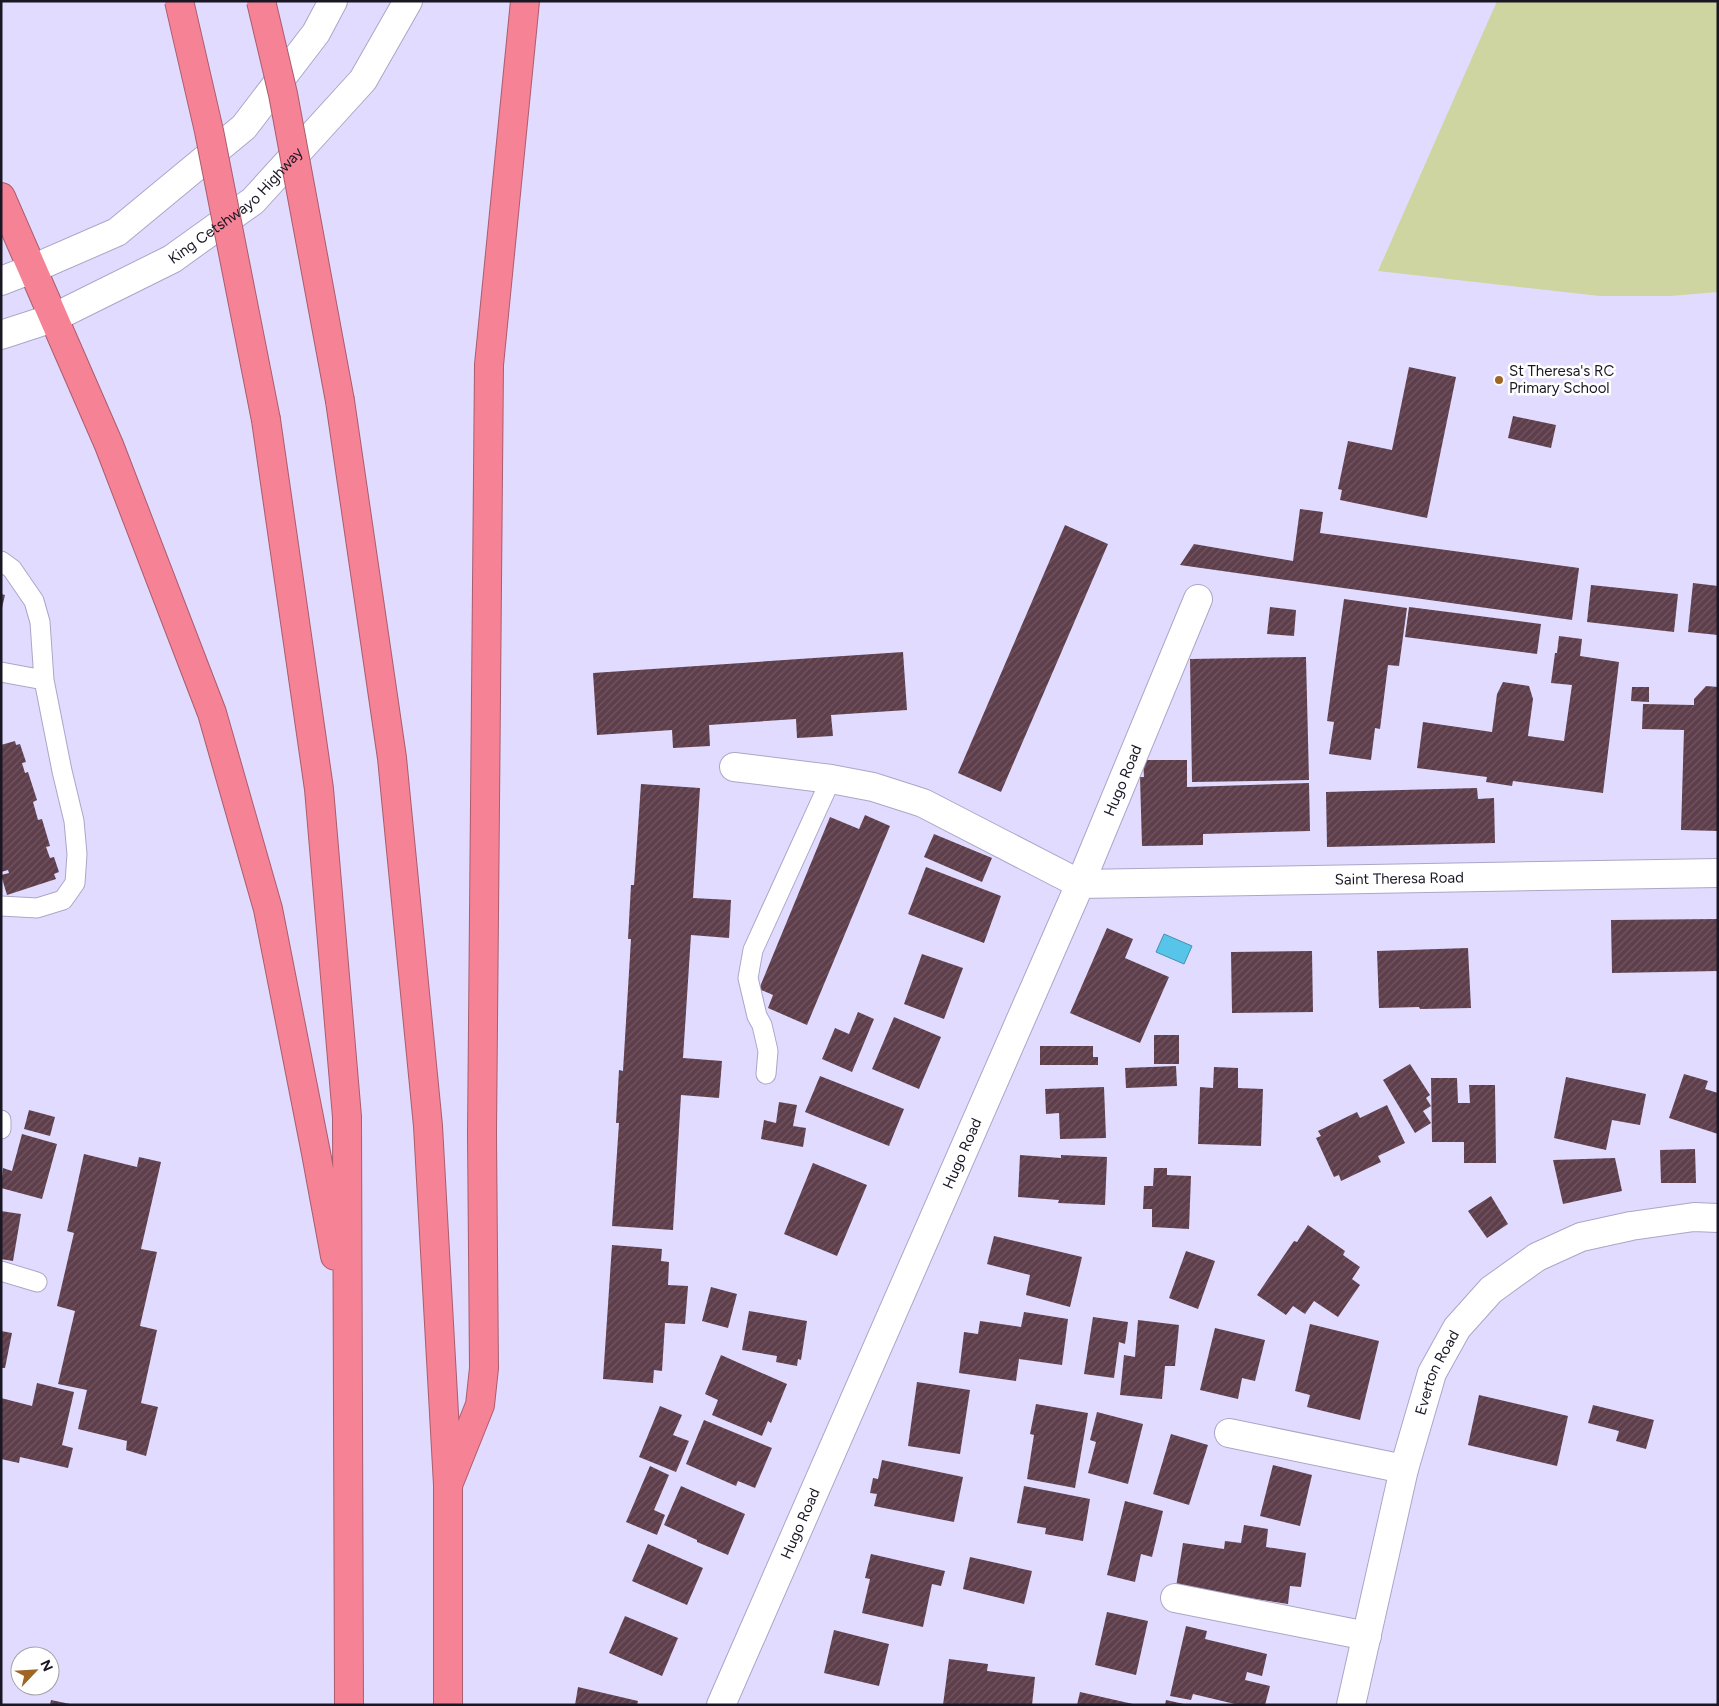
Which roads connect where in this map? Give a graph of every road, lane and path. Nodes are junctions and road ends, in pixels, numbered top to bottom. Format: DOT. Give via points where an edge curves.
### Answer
graph roads {
  1 [pos="179,1"];
  2 [pos="261,1"];
  3 [pos="333,1"];
  4 [pos="408,1"];
  5 [pos="525,1"];
  6 [pos="1,197"];
  7 [pos="32,270"];
  8 [pos="1,281"];
  9 [pos="53,318"];
  10 [pos="1,335"];
  11 [pos="1,561"];
  12 [pos="1198,599"];
  13 [pos="1,672"];
  14 [pos="44,680"];
  15 [pos="734,767"];
  16 [pos="831,779"];
  17 [pos="1718,873"];
  18 [pos="1080,884"];
  19 [pos="1,906"];
  20 [pos="766,1074"];
  21 [pos="1,1120"];
  22 [pos="1,1129"];
  23 [pos="1718,1218"];
  24 [pos="1,1270"];
  25 [pos="37,1282"];
  26 [pos="348,1329"];
  27 [pos="1229,1433"];
  28 [pos="1404,1469"];
  29 [pos="448,1485"];
  30 [pos="1175,1598"];
  31 [pos="1367,1636"];
  32 [pos="349,1705"];
  33 [pos="448,1705"];
  34 [pos="721,1705"];
  35 [pos="1351,1705"];
  1 -- 26 [label="highway, bridge" via="209,131 266,420 319,789 347,1116"];
  2 -- 29 [label="highway, bridge" via="283,94 340,401 394,778 428,1126"];
  3 -- 7 [label="street" via="316,33 244,127 117,232"];
  4 -- 9 [label="street, King Cetshwayo Highway" via="363,80 253,202 172,259"];
  5 -- 29 [label="highway" via="490,365 482,1134 484,1368 480,1405"];
  6 -- 7 [label="highway"];
  7 -- 8 [label="street"];
  7 -- 9 [label="highway"];
  9 -- 10 [label="street, King Cetshwayo Highway"];
  9 -- 26 [label="highway" via="109,445 212,713 268,909"];
  11 -- 14 [label="lane" via="12,569 34,601 40,622"];
  12 -- 18 [label="street, Hugo Road"];
  13 -- 14 [label="lane"];
  14 -- 19 [label="lane" via="74,821 78,854 75,883 63,900 37,908"];
  15 -- 16 [label="street"];
  16 -- 18 [label="street" via="873,787 923,803"];
  16 -- 20 [label="lane" via="753,950 748,978 768,1051"];
  17 -- 18 [label="street, Saint Theresa Road"];
  18 -- 34 [label="street, Hugo Road"];
  21 -- 22 [label="lane"];
  23 -- 28 [label="street, Everton Road" via="1694,1217 1581,1237 1538,1258 1491,1290 1457,1328 1432,1373"];
  24 -- 25 [label="lane"];
  26 -- 32 [label="highway"];
  27 -- 28 [label="street"];
  28 -- 31 [label="street, Everton Road"];
  29 -- 33 [label="highway"];
  30 -- 31 [label="street"];
  31 -- 35 [label="street, Everton Road"];
}
